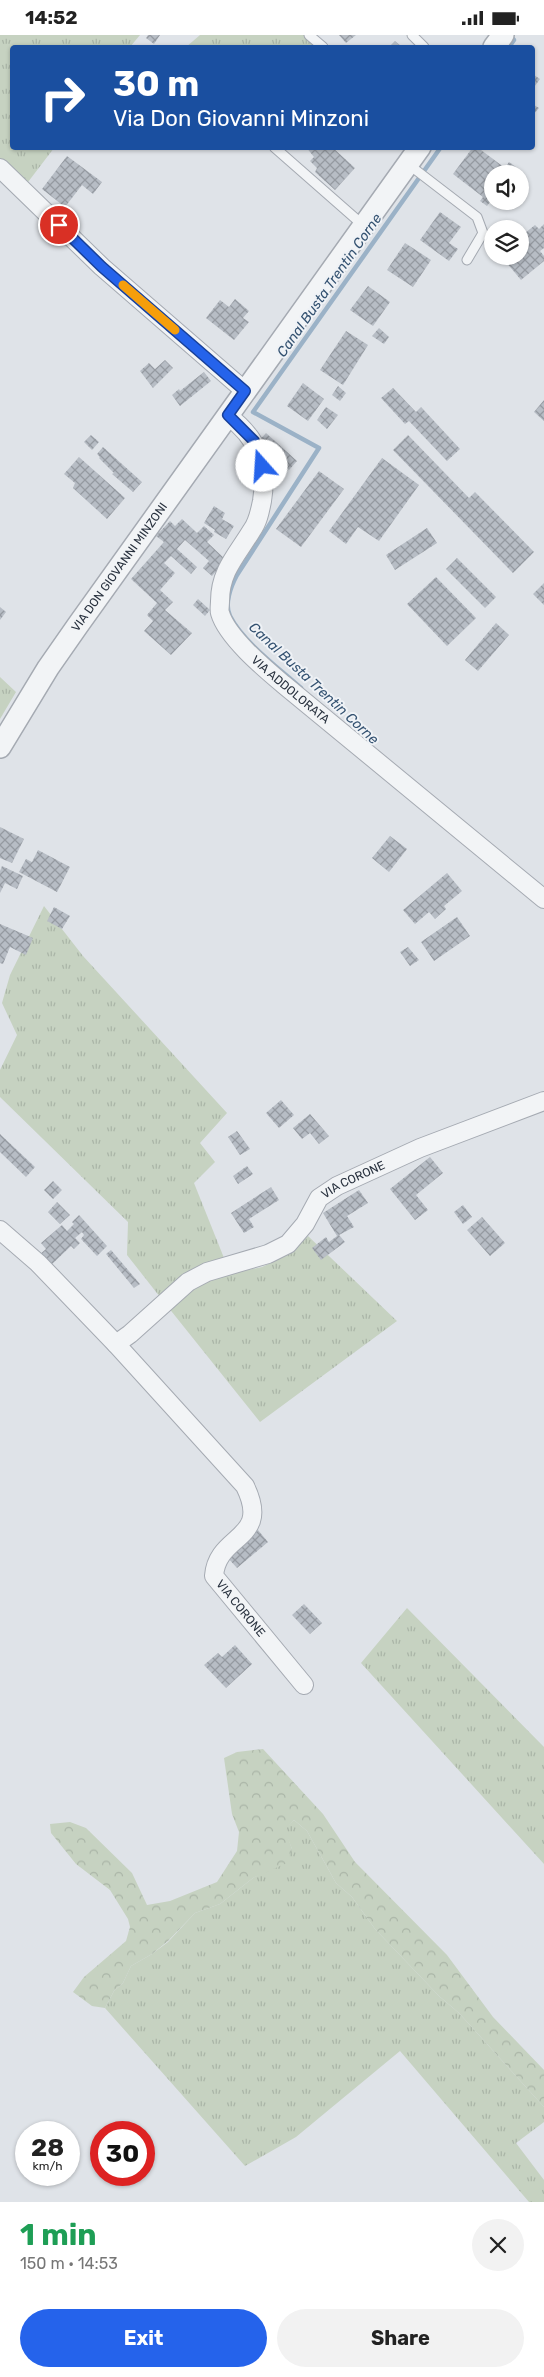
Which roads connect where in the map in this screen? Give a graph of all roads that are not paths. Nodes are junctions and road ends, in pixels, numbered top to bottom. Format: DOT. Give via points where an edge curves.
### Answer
graph roads {
  1 [pos="309,35"];
  2 [pos="412,35"];
  3 [pos="321,45"];
  4 [pos="422,45"];
  5 [pos="277,150"];
  6 [pos="414,156"];
  7 [pos="0,168"];
  8 [pos="365,226"];
  9 [pos="467,260"];
  10 [pos="245,391"];
  11 [pos="228,415"];
  12 [pos="0,747"];
  13 [pos="544,899"];
  14 [pos="544,1101"];
  15 [pos="0,1229"];
  16 [pos="116,1344"];
  17 [pos="304,1685"];
  1 -- 3 [label="lane"];
  2 -- 4 [label="lane"];
  5 -- 8 [label="lane"];
  6 -- 8 [label="street, VIA DON GIOVANNI MINZONI"];
  6 -- 9 [label="lane, VIA DON GIOVANNI MINZONI" via="477,217 484,233"];
  7 -- 10 [label="street" via="102,267"];
  8 -- 10 [label="street, VIA DON GIOVANNI MINZONI"];
  10 -- 11 [label="street, VIA DON GIOVANNI MINZONI"];
  11 -- 12 [label="street, VIA DON GIOVANNI MINZONI" via="48,668"];
  11 -- 13 [label="street, VIA ADDOLORATA" via="254,441 265,476 254,529 234,556 220,585 220,613 232,633 255,660 283,684"];
  14 -- 16 [label="street, VIA CORONE" via="420,1148 337,1186 319,1198 305,1224 288,1244 268,1254 207,1272 188,1282"];
  15 -- 16 [label="street, VIA CORONE" via="38,1263"];
  16 -- 17 [label="street, VIA CORONE" via="245,1486 253,1513 251,1525 222,1553 215,1564 214,1576"];
}
